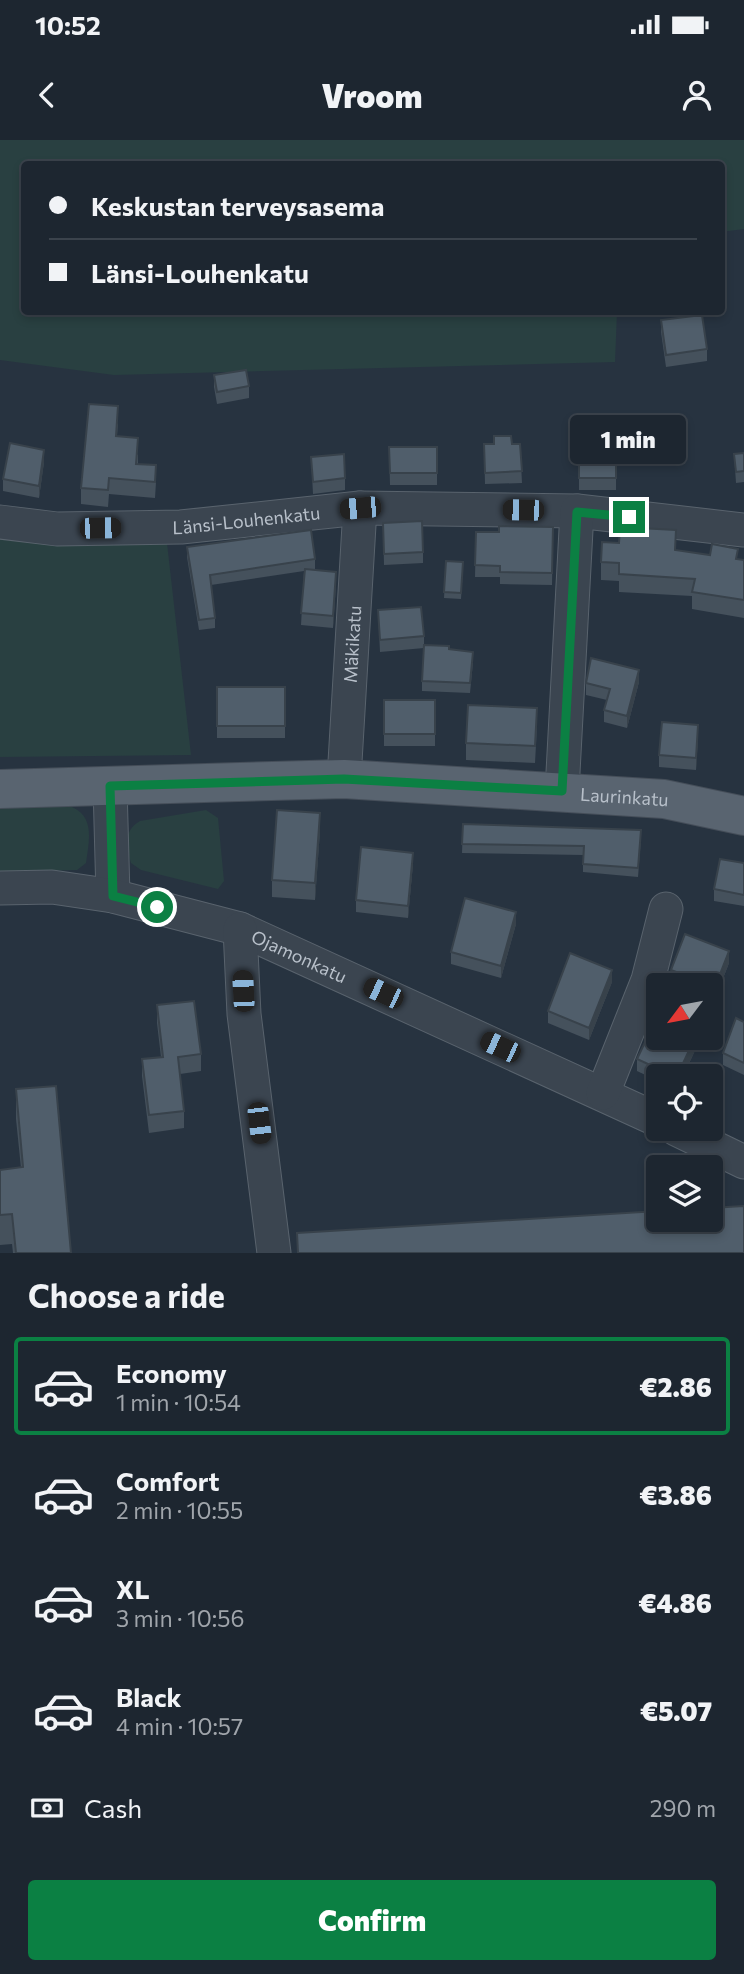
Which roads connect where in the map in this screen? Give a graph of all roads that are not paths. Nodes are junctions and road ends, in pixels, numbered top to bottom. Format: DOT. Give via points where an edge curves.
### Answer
graph roads {
  1 [pos="360,508"];
  2 [pos="577,512"];
  3 [pos="0,522"];
  4 [pos="744,530"];
  5 [pos="344,779"];
  6 [pos="110,786"];
  7 [pos="0,789"];
  8 [pos="562,791"];
  9 [pos="744,816"];
  10 [pos="0,888"];
  11 [pos="113,896"];
  12 [pos="666,909"];
  13 [pos="240,929"];
  14 [pos="603,1093"];
  15 [pos="646,1114"];
  16 [pos="701,1141"];
  17 [pos="744,1162"];
  18 [pos="274,1253"];
  1 -- 2 [label="street, Länsi-Louhenkatu"];
  1 -- 3 [label="street, Länsi-Louhenkatu" via="181,527 57,529"];
  1 -- 5 [label="street, Mäkikatu"];
  2 -- 4 [label="street, Länsi-Louhenkatu"];
  2 -- 8 [label="street"];
  5 -- 6 [label="main road, Laurinkatu"];
  5 -- 8 [label="main road, Laurinkatu"];
  6 -- 7 [label="main road, Laurinkatu"];
  6 -- 11 [label="street"];
  8 -- 9 [label="main road, Laurinkatu" via="664,799"];
  10 -- 11 [label="street, Ojamonkatu" via="52,887"];
  11 -- 13 [label="street, Ojamonkatu"];
  12 -- 14 [label="street" via="648,981"];
  13 -- 14 [label="street, Ojamonkatu"];
  13 -- 18 [label="street" via="244,1014"];
  14 -- 15 [label="street, Ojamonkatu"];
  16 -- 17 [label="street"];
}
